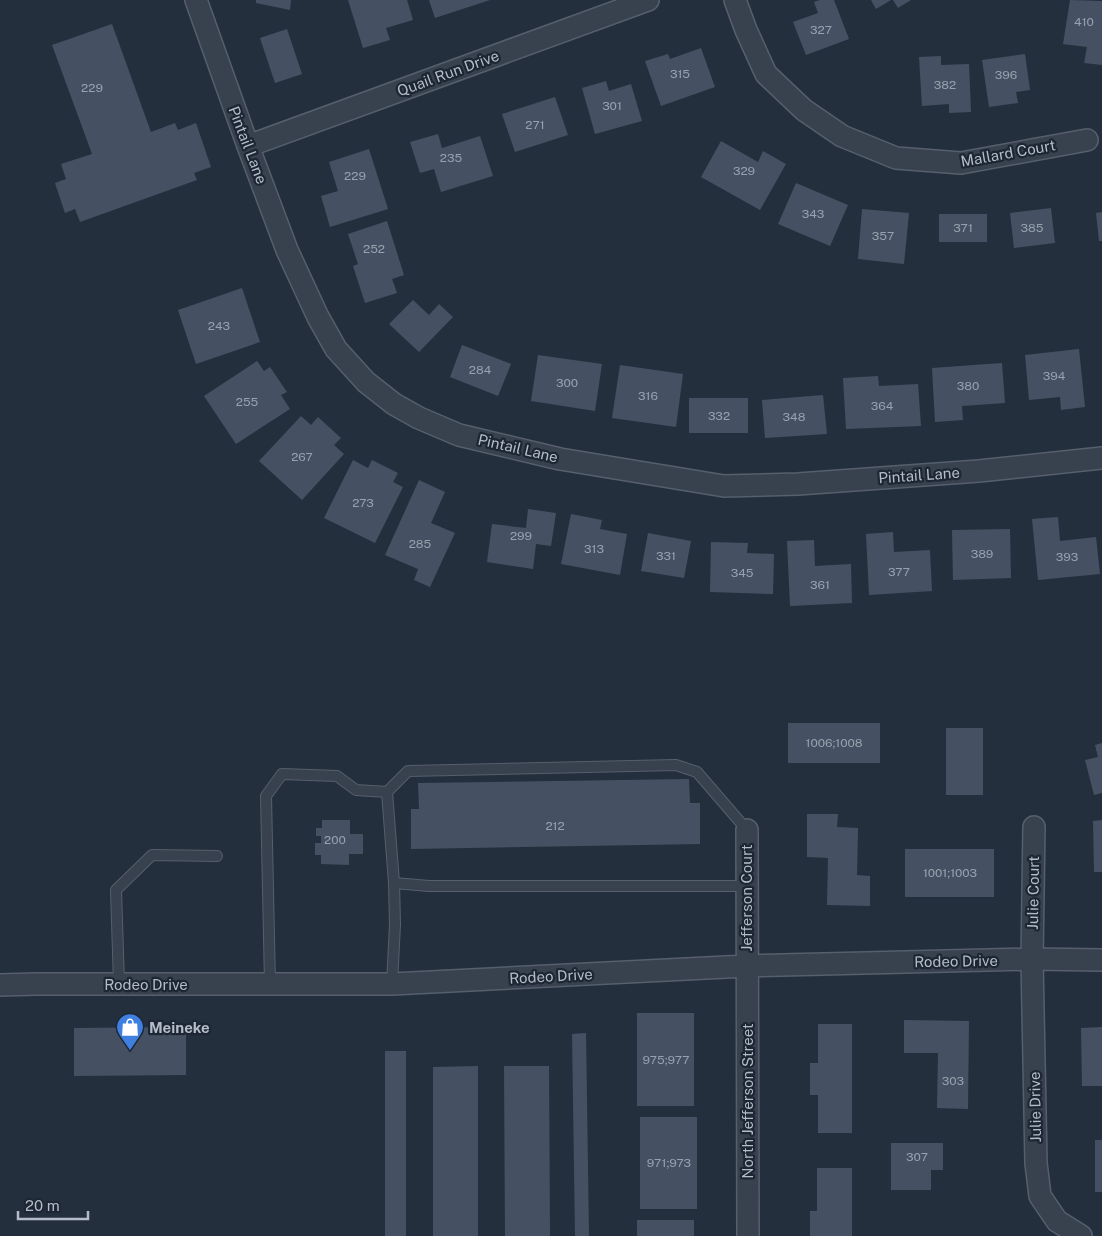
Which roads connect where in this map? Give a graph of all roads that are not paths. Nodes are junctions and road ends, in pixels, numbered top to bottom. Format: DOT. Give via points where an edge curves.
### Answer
graph roads {
  1 [pos="196,0"];
  2 [pos="648,0"];
  3 [pos="735,0"];
  4 [pos="1087,140"];
  5 [pos="248,146"];
  6 [pos="1102,458"];
  7 [pos="386,792"];
  8 [pos="1034,827"];
  9 [pos="746,830"];
  10 [pos="217,856"];
  11 [pos="394,883"];
  12 [pos="746,886"];
  13 [pos="1032,959"];
  14 [pos="1102,960"];
  15 [pos="746,966"];
  16 [pos="119,984"];
  17 [pos="270,984"];
  18 [pos="392,984"];
  19 [pos="0,985"];
  20 [pos="748,1236"];
  21 [pos="1081,1236"];
  1 -- 5 [label="street, Pintail Lane"];
  2 -- 5 [label="street, Quail Run Drive"];
  3 -- 4 [label="street, Mallard Court" via="766,74 804,110 842,136 896,158 961,163"];
  5 -- 6 [label="street, Pintail Lane" via="287,250 336,349 366,382 394,404 459,434 560,459 724,486 979,471"];
  7 -- 9 [label="lane" via="408,771 676,765 697,772"];
  7 -- 11 [label="lane"];
  7 -- 17 [label="lane" via="356,790 337,776 282,774 266,796"];
  8 -- 13 [label="street, Julie Court"];
  9 -- 12 [label="street, Jefferson Court"];
  10 -- 16 [label="lane" via="152,856 116,890"];
  11 -- 12 [label="lane" via="439,886"];
  11 -- 18 [label="lane"];
  12 -- 15 [label="street, Jefferson Court"];
  13 -- 14 [label="street, Rodeo Drive"];
  13 -- 15 [label="street, Rodeo Drive"];
  13 -- 21 [label="street, Julie Drive" via="1036,1163 1040,1196 1057,1221"];
  15 -- 18 [label="street, Rodeo Drive"];
  15 -- 20 [label="street, North Jefferson Street"];
  16 -- 17 [label="street, Rodeo Drive"];
  16 -- 19 [label="street, Rodeo Drive"];
  17 -- 18 [label="street, Rodeo Drive"];
}
